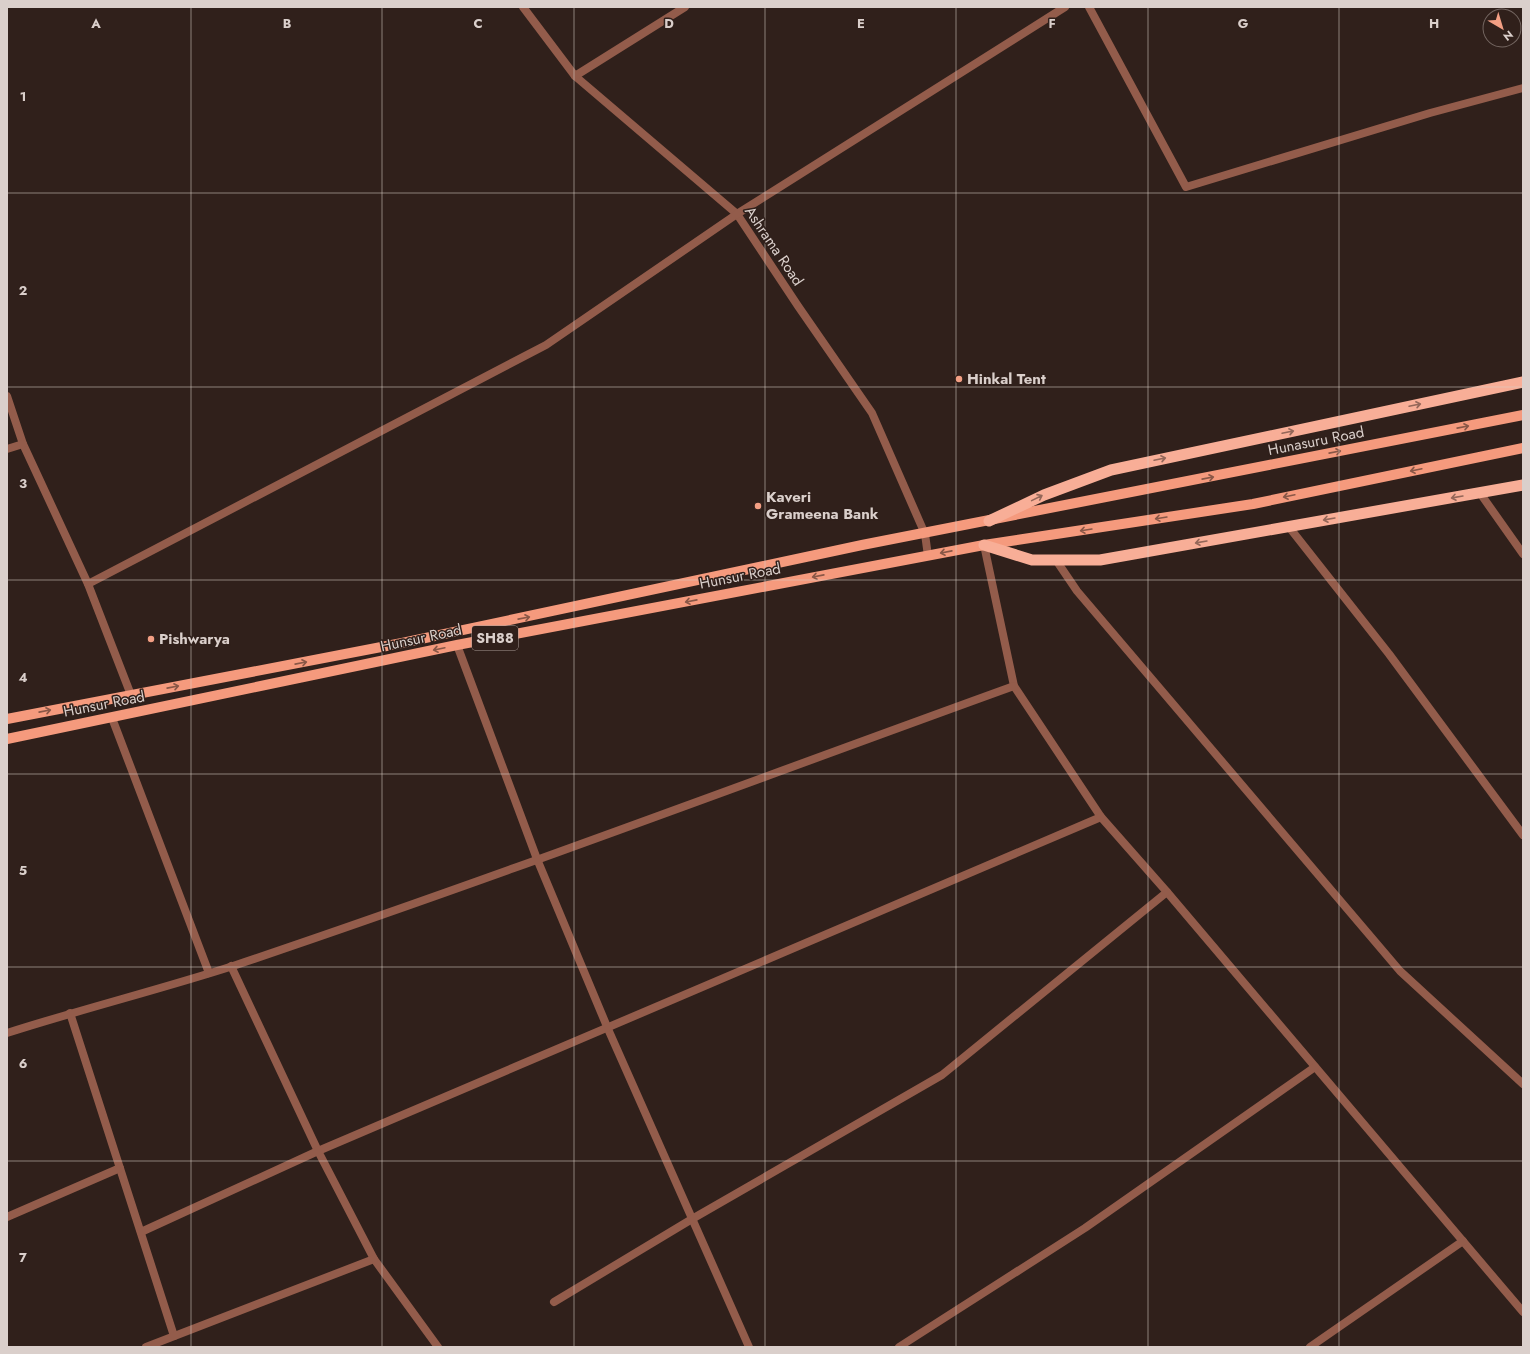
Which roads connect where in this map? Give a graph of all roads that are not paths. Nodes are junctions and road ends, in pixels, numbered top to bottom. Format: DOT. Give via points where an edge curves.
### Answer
graph roads {
  1 [pos="523,7"];
  2 [pos="685,7"];
  3 [pos="1065,7"];
  4 [pos="1089,7"];
  5 [pos="575,76"];
  6 [pos="1523,88"];
  7 [pos="737,214"];
  8 [pos="1523,382"];
  9 [pos="7,396"];
  10 [pos="1523,415"];
  11 [pos="23,444"];
  12 [pos="1523,448"];
  13 [pos="7,450"];
  14 [pos="1523,485"];
  15 [pos="1480,492"];
  16 [pos="989,521"];
  17 [pos="1289,526"];
  18 [pos="925,534"];
  19 [pos="984,545"];
  20 [pos="1523,554"];
  21 [pos="928,556"];
  22 [pos="1056,560"];
  23 [pos="88,584"];
  24 [pos="457,645"];
  25 [pos="1014,686"];
  26 [pos="131,695"];
  27 [pos="112,718"];
  28 [pos="7,719"];
  29 [pos="7,739"];
  30 [pos="1101,817"];
  31 [pos="1523,835"];
  32 [pos="537,859"];
  33 [pos="1167,892"];
  34 [pos="230,966"];
  35 [pos="209,973"];
  36 [pos="70,1013"];
  37 [pos="608,1029"];
  38 [pos="7,1033"];
  39 [pos="1315,1066"];
  40 [pos="1523,1084"];
  41 [pos="318,1152"];
  42 [pos="120,1168"];
  43 [pos="7,1217"];
  44 [pos="692,1219"];
  45 [pos="141,1232"];
  46 [pos="1463,1242"];
  47 [pos="374,1259"];
  48 [pos="554,1302"];
  49 [pos="1523,1312"];
  50 [pos="174,1336"];
  51 [pos="146,1347"];
  52 [pos="438,1347"];
  53 [pos="749,1347"];
  54 [pos="899,1347"];
  55 [pos="1310,1347"];
  1 -- 5 [label="street, Ashrama Road"];
  2 -- 5 [label="street"];
  3 -- 7 [label="street"];
  4 -- 6 [label="street" via="1186,187"];
  5 -- 7 [label="street, Ashrama Road"];
  7 -- 18 [label="street, Ashrama Road" via="872,413"];
  7 -- 23 [label="street" via="546,345"];
  16 -- 8 [label="highway, one-way" via="1044,495 1111,470"];
  9 -- 11 [label="street"];
  16 -- 10 [label="main road, Hunasuru Road, one-way"];
  11 -- 13 [label="street"];
  11 -- 23 [label="street"];
  12 -- 19 [label="main road, Hunsur Road, one-way" via="1253,504"];
  14 -- 15 [label="highway"];
  15 -- 17 [label="highway, one-way"];
  15 -- 20 [label="street"];
  16 -- 18 [label="main road, Hunasuru Road"];
  17 -- 22 [label="highway, one-way" via="1100,560"];
  17 -- 31 [label="street" via="1389,654"];
  18 -- 21 [label="street, Ashrama Road"];
  26 -- 18 [label="main road, Hunasuru Road, one-way" via="402,643 862,545"];
  19 -- 21 [label="main road, Hunsur Road / SH88, one-way"];
  19 -- 22 [label="highway, SH88" via="1032,560"];
  19 -- 25 [label="street"];
  21 -- 24 [label="main road, Hunsur Road / SH88, one-way"];
  22 -- 40 [label="street" via="1077,591 1400,971"];
  23 -- 26 [label="street"];
  24 -- 27 [label="main road, Hunsur Road / SH88, one-way"];
  24 -- 32 [label="street"];
  25 -- 30 [label="street"];
  25 -- 32 [label="street"];
  28 -- 26 [label="main road, Hunasuru Road, one-way"];
  27 -- 29 [label="main road, Hunsur Road / SH88"];
  27 -- 35 [label="street"];
  30 -- 33 [label="street"];
  30 -- 37 [label="street"];
  32 -- 34 [label="street"];
  32 -- 37 [label="street"];
  33 -- 39 [label="street"];
  33 -- 44 [label="street" via="942,1075"];
  34 -- 35 [label="street"];
  34 -- 41 [label="street"];
  35 -- 36 [label="street"];
  36 -- 38 [label="street"];
  36 -- 42 [label="street"];
  37 -- 41 [label="street"];
  37 -- 44 [label="street"];
  39 -- 46 [label="street"];
  39 -- 54 [label="street" via="1085,1228"];
  41 -- 45 [label="street"];
  41 -- 47 [label="street"];
  42 -- 43 [label="street"];
  42 -- 45 [label="street"];
  44 -- 48 [label="street"];
  44 -- 53 [label="street"];
  45 -- 50 [label="street"];
  46 -- 49 [label="street"];
  46 -- 55 [label="street"];
  47 -- 50 [label="street"];
  47 -- 52 [label="street"];
  50 -- 51 [label="street"];
}
